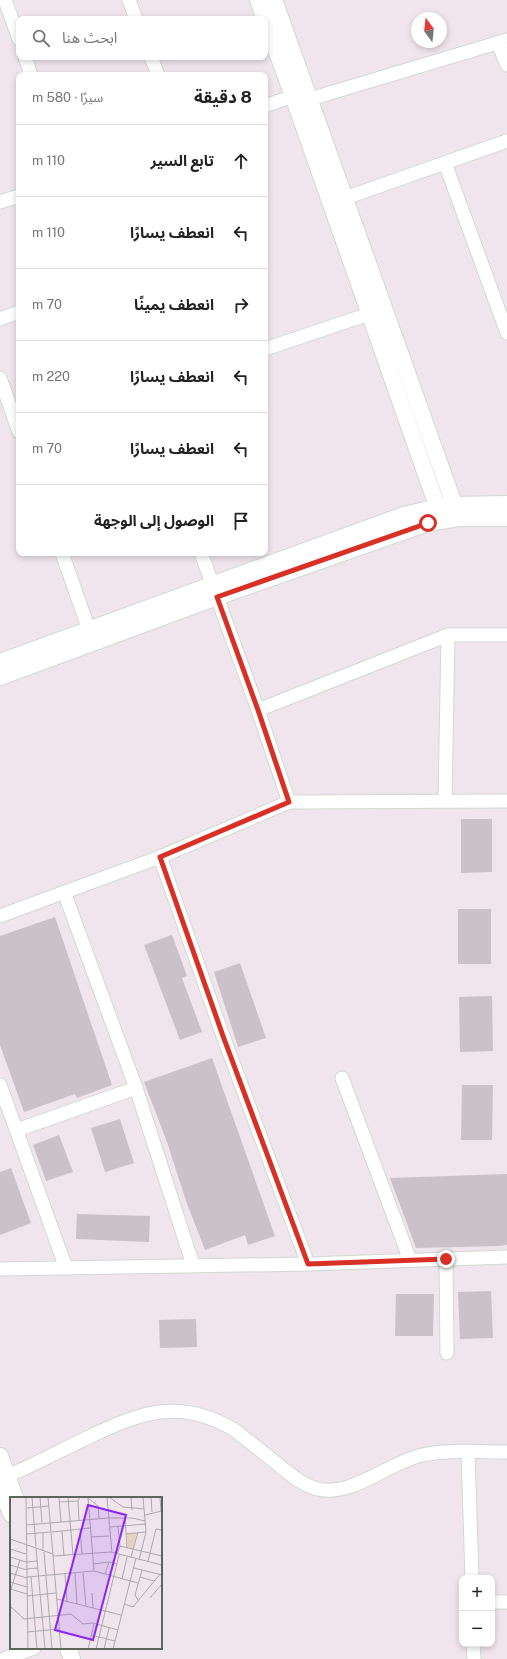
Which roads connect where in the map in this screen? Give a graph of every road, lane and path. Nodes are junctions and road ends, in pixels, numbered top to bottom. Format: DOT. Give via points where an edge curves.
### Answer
graph roads {
  1 [pos="6,0"];
  2 [pos="129,0"];
  3 [pos="258,0"];
  4 [pos="274,0"];
  5 [pos="135,16"];
  6 [pos="264,16"];
  7 [pos="268,27"];
  8 [pos="16,30"];
  9 [pos="502,42"];
  10 [pos="26,60"];
  11 [pos="152,60"];
  12 [pos="507,65"];
  13 [pos="30,72"];
  14 [pos="157,72"];
  15 [pos="293,96"];
  16 [pos="310,99"];
  17 [pos="268,105"];
  18 [pos="507,141"];
  19 [pos="445,162"];
  20 [pos="16,197"];
  21 [pos="346,198"];
  22 [pos="0,202"];
  23 [pos="16,313"];
  24 [pos="369,314"];
  25 [pos="0,319"];
  26 [pos="507,333"];
  27 [pos="268,348"];
  28 [pos="0,378"];
  29 [pos="16,423"];
  30 [pos="507,504"];
  31 [pos="457,512"];
  32 [pos="440,514"];
  33 [pos="507,518"];
  34 [pos="63,556"];
  35 [pos="202,556"];
  36 [pos="215,591"];
  37 [pos="89,630"];
  38 [pos="448,634"];
  39 [pos="507,635"];
  40 [pos="0,662"];
  41 [pos="0,677"];
  42 [pos="258,710"];
  43 [pos="445,801"];
  44 [pos="507,801"];
  45 [pos="289,802"];
  46 [pos="160,857"];
  47 [pos="64,892"];
  48 [pos="0,916"];
  49 [pos="342,1078"];
  50 [pos="0,1085"];
  51 [pos="136,1088"];
  52 [pos="17,1130"];
  53 [pos="507,1257"];
  54 [pos="446,1259"];
  55 [pos="410,1260"];
  56 [pos="308,1264"];
  57 [pos="193,1265"];
  58 [pos="0,1268"];
  59 [pos="66,1268"];
  60 [pos="448,1353"];
  61 [pos="468,1452"];
  62 [pos="507,1452"];
  63 [pos="0,1456"];
  64 [pos="2,1480"];
  65 [pos="14,1497"];
  66 [pos="10,1510"];
  67 [pos="472,1575"];
  68 [pos="495,1602"];
  69 [pos="507,1602"];
  70 [pos="473,1647"];
  71 [pos="31,1649"];
  72 [pos="59,1649"];
  73 [pos="68,1649"];
  74 [pos="4,1659"];
  75 [pos="63,1659"];
  76 [pos="72,1659"];
  77 [pos="474,1659"];
  1 -- 8 [label="street"];
  2 -- 5 [label="street"];
  3 -- 6 [label="street"];
  4 -- 16 [label="street"];
  7 -- 15 [label="street"];
  9 -- 12 [label="street"];
  9 -- 16 [label="street"];
  10 -- 13 [label="street"];
  11 -- 14 [label="street"];
  15 -- 16 [label="street"];
  15 -- 17 [label="street"];
  15 -- 24 [label="street"];
  16 -- 21 [label="street"];
  18 -- 19 [label="street"];
  19 -- 21 [label="street"];
  19 -- 26 [label="street"];
  20 -- 22 [label="street"];
  21 -- 31 [label="street"];
  23 -- 25 [label="street"];
  24 -- 27 [label="street"];
  24 -- 32 [label="street"];
  28 -- 29 [label="street"];
  30 -- 31 [label="street"];
  31 -- 32 [label="street"];
  31 -- 33 [label="street"];
  32 -- 36 [label="street" via="404,515"];
  34 -- 37 [label="street"];
  35 -- 36 [label="street"];
  36 -- 37 [label="street"];
  36 -- 41 [label="street"];
  36 -- 42 [label="street"];
  37 -- 40 [label="street"];
  38 -- 39 [label="street"];
  38 -- 42 [label="street"];
  38 -- 43 [label="street"];
  42 -- 45 [label="street"];
  43 -- 44 [label="street"];
  43 -- 45 [label="street"];
  45 -- 46 [label="street"];
  46 -- 47 [label="street"];
  46 -- 56 [label="street"];
  47 -- 48 [label="street"];
  47 -- 51 [label="street"];
  49 -- 55 [label="street"];
  50 -- 52 [label="street"];
  51 -- 52 [label="street"];
  51 -- 57 [label="street"];
  52 -- 59 [label="street"];
  53 -- 54 [label="street"];
  54 -- 55 [label="street"];
  54 -- 60 [label="street"];
  55 -- 56 [label="street"];
  56 -- 57 [label="street"];
  57 -- 59 [label="street"];
  58 -- 59 [label="street"];
  61 -- 62 [label="street"];
  61 -- 64 [label="street" via="444,1452 421,1456 396,1464 346,1489 322,1490 298,1480 223,1423 189,1412 167,1411 121,1422"];
  61 -- 67 [label="street"];
  63 -- 64 [label="street"];
  64 -- 65 [label="street"];
  64 -- 66 [label="street"];
  68 -- 69 [label="street"];
  70 -- 77 [label="street"];
  71 -- 74 [label="street"];
  72 -- 75 [label="street"];
  73 -- 76 [label="street"];
}
